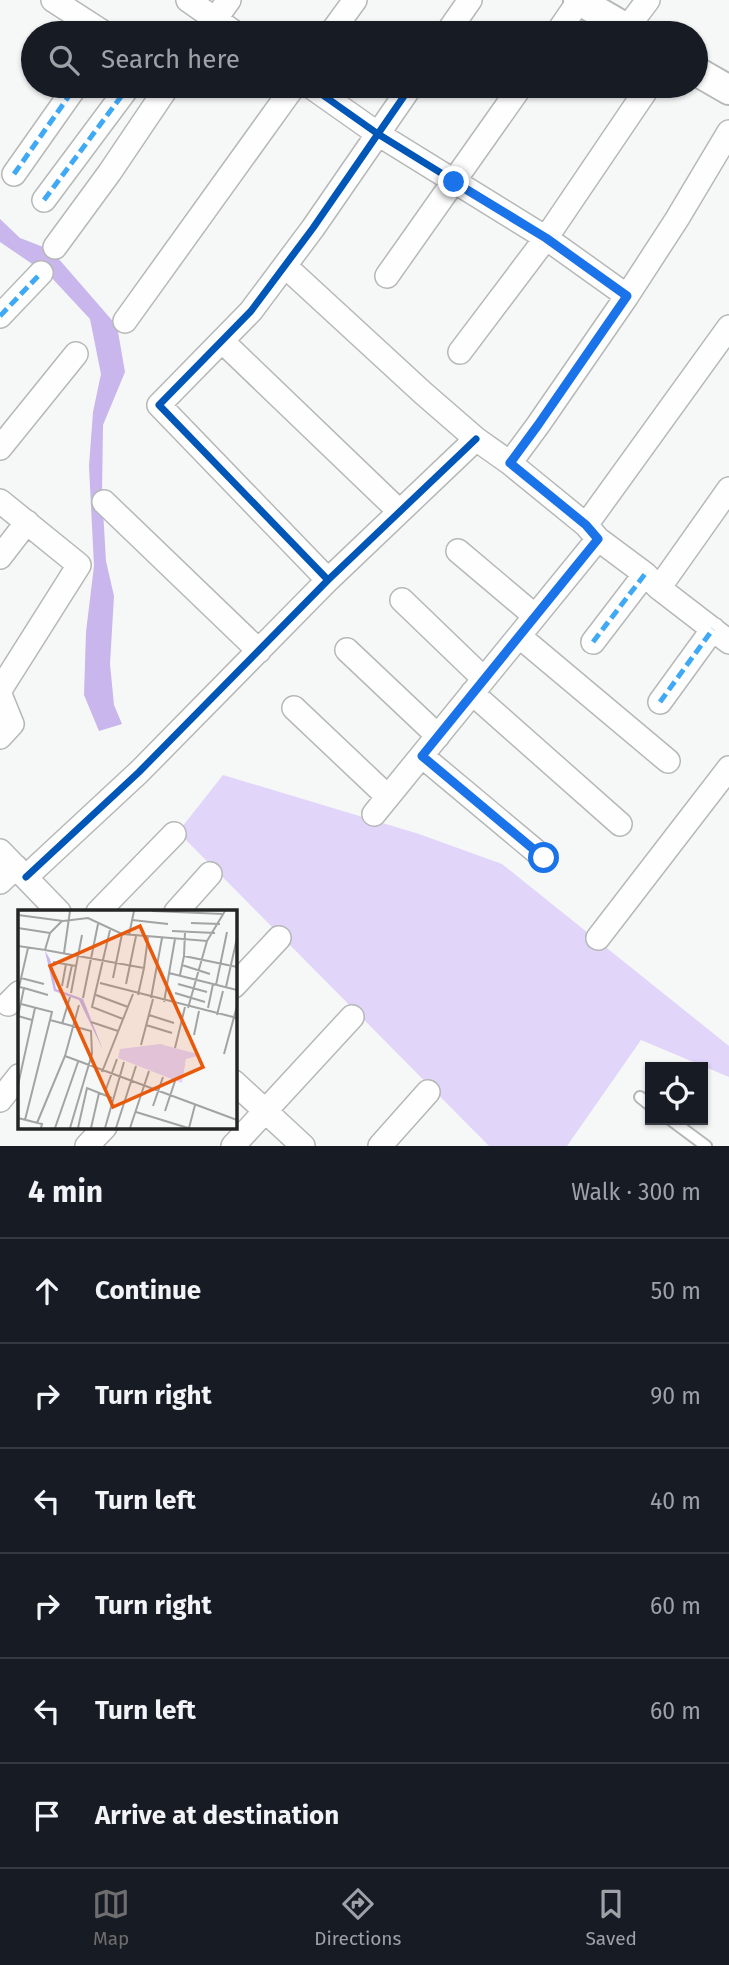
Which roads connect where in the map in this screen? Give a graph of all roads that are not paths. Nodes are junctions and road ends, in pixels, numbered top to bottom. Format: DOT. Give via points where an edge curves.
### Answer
graph roads {
  1 [pos="53,0"];
  2 [pos="188,0"];
  3 [pos="229,0"];
  4 [pos="355,0"];
  5 [pos="470,0"];
  6 [pos="648,0"];
  7 [pos="578,1"];
  8 [pos="85,21"];
  9 [pos="206,21"];
  10 [pos="214,21"];
  11 [pos="340,21"];
  12 [pos="455,21"];
  13 [pos="565,21"];
  14 [pos="613,21"];
  15 [pos="636,21"];
  16 [pos="708,78"];
  17 [pos="729,90"];
  18 [pos="68,98"];
  19 [pos="119,98"];
  20 [pos="160,98"];
  21 [pos="284,98"];
  22 [pos="327,98"];
  23 [pos="403,98"];
  24 [pos="513,98"];
  25 [pos="641,98"];
  26 [pos="729,132"];
  27 [pos="378,134"];
  28 [pos="14,174"];
  29 [pos="454,182"];
  30 [pos="44,200"];
  31 [pos="546,238"];
  32 [pos="54,247"];
  33 [pos="285,266"];
  34 [pos="41,273"];
  35 [pos="387,276"];
  36 [pos="627,296"];
  37 [pos="0,316"];
  38 [pos="125,321"];
  39 [pos="729,327"];
  40 [pos="222,341"];
  41 [pos="460,352"];
  42 [pos="76,354"];
  43 [pos="476,439"];
  44 [pos="0,448"];
  45 [pos="510,463"];
  46 [pos="729,489"];
  47 [pos="0,501"];
  48 [pos="104,502"];
  49 [pos="399,511"];
  50 [pos="27,522"];
  51 [pos="592,532"];
  52 [pos="458,551"];
  53 [pos="0,557"];
  54 [pos="328,580"];
  55 [pos="652,581"];
  56 [pos="402,600"];
  57 [pos="535,617"];
  58 [pos="519,636"];
  59 [pos="721,636"];
  60 [pos="593,642"];
  61 [pos="347,650"];
  62 [pos="259,651"];
  63 [pos="478,686"];
  64 [pos="660,702"];
  65 [pos="294,708"];
  66 [pos="438,736"];
  67 [pos="0,737"];
  68 [pos="422,756"];
  69 [pos="668,761"];
  70 [pos="729,768"];
  71 [pos="621,824"];
  72 [pos="174,834"];
  73 [pos="544,858"];
  74 [pos="10,869"];
  75 [pos="210,874"];
  76 [pos="57,910"];
  77 [pos="100,910"];
  78 [pos="178,910"];
  79 [pos="279,938"];
  80 [pos="598,938"];
  81 [pos="236,984"];
  82 [pos="352,1017"];
  83 [pos="12,1073"];
  84 [pos="236,1084"];
  85 [pos="428,1092"];
  86 [pos="640,1097"];
  87 [pos="0,1100"];
  88 [pos="645,1101"];
  89 [pos="266,1112"];
  90 [pos="678,1125"];
  91 [pos="104,1128"];
  92 [pos="87,1146"];
  93 [pos="233,1146"];
  94 [pos="303,1146"];
  95 [pos="380,1146"];
  96 [pos="706,1146"];
  1 -- 8 [label="street"];
  2 -- 9 [label="street"];
  3 -- 10 [label="street"];
  4 -- 11 [label="street"];
  5 -- 12 [label="street"];
  6 -- 15 [label="street"];
  7 -- 13 [label="street"];
  7 -- 14 [label="street"];
  16 -- 17 [label="street"];
  18 -- 28 [label="street"];
  19 -- 30 [label="street"];
  20 -- 32 [label="street"];
  21 -- 38 [label="street"];
  22 -- 27 [label="street"];
  23 -- 27 [label="street"];
  24 -- 29 [label="street"];
  25 -- 31 [label="street"];
  26 -- 36 [label="street"];
  27 -- 29 [label="street"];
  27 -- 33 [label="street"];
  29 -- 31 [label="street"];
  29 -- 35 [label="street"];
  31 -- 36 [label="street"];
  31 -- 41 [label="street"];
  33 -- 40 [label="street"];
  33 -- 43 [label="street"];
  34 -- 37 [label="street"];
  36 -- 45 [label="street"];
  39 -- 51 [label="street"];
  40 -- 49 [label="street"];
  40 -- 54 [label="street" via="159,405"];
  42 -- 44 [label="street"];
  43 -- 45 [label="street"];
  43 -- 49 [label="street"];
  45 -- 51 [label="street"];
  46 -- 55 [label="street"];
  47 -- 50 [label="street"];
  48 -- 62 [label="street"];
  49 -- 54 [label="street"];
  50 -- 53 [label="street"];
  50 -- 67 [label="street" via="79,565 0,690 12,724"];
  51 -- 55 [label="street"];
  51 -- 57 [label="street"];
  52 -- 57 [label="street"];
  54 -- 62 [label="street"];
  55 -- 59 [label="street"];
  55 -- 60 [label="street"];
  56 -- 63 [label="street"];
  57 -- 58 [label="street"];
  58 -- 63 [label="street"];
  58 -- 69 [label="street"];
  59 -- 64 [label="street"];
  61 -- 66 [label="street"];
  62 -- 74 [label="street" via="139,772"];
  63 -- 66 [label="street"];
  63 -- 71 [label="street"];
  65 -- 68 [label="street" via="381,805"];
  66 -- 68 [label="street"];
  68 -- 73 [label="street"];
  70 -- 80 [label="street"];
  72 -- 77 [label="street"];
  74 -- 76 [label="street"];
  75 -- 78 [label="street"];
  79 -- 81 [label="street"];
  82 -- 89 [label="street"];
  83 -- 87 [label="street"];
  84 -- 89 [label="street"];
  85 -- 95 [label="street"];
  86 -- 88 [label="lane"];
  89 -- 93 [label="street"];
  89 -- 94 [label="street"];
  90 -- 96 [label="lane"];
  91 -- 92 [label="street"];
}
